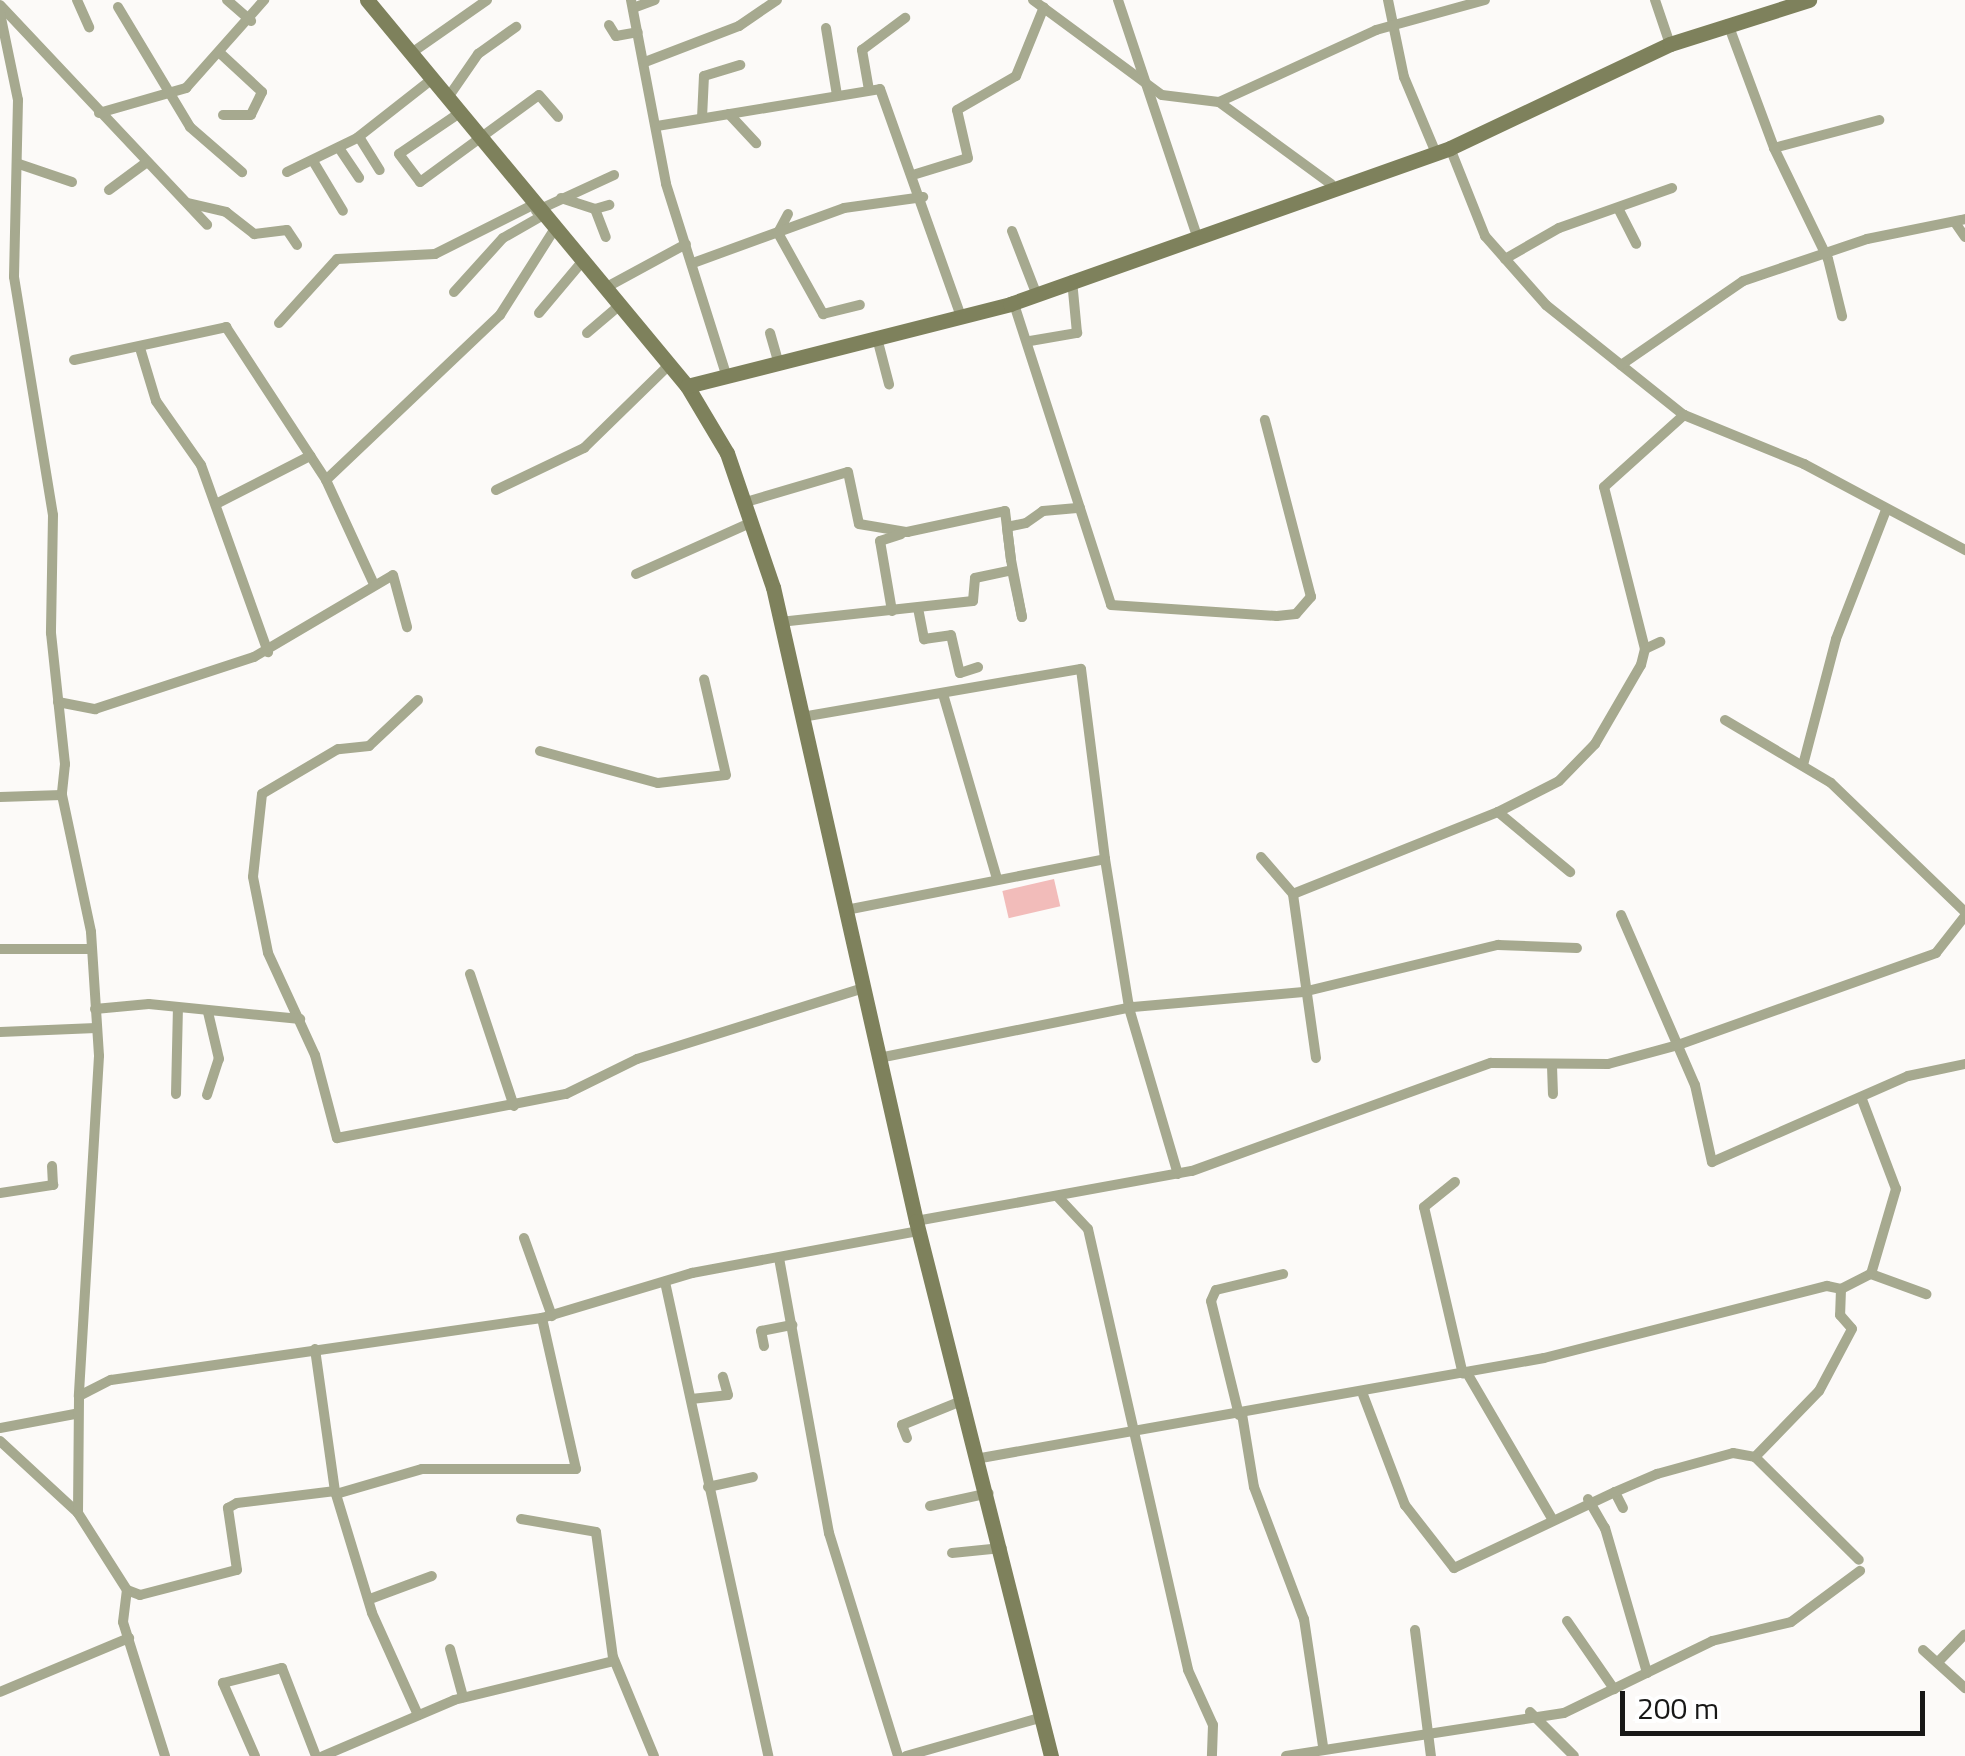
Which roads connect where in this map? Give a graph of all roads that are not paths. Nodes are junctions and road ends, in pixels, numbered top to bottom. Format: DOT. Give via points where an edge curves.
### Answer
graph roads {
  1 [pos="76,0"];
  2 [pos="226,0"];
  3 [pos="264,0"];
  4 [pos="367,0"];
  5 [pos="486,0"];
  6 [pos="655,0"];
  7 [pos="776,0"];
  8 [pos="1118,0"];
  9 [pos="1388,0"];
  10 [pos="1485,0"];
  11 [pos="1655,0"];
  12 [pos="1809,0"];
  13 [pos="0,4"];
  14 [pos="632,4"];
  15 [pos="1038,4"];
  16 [pos="118,7"];
  17 [pos="0,13"];
  18 [pos="906,18"];
  19 [pos="250,20"];
  20 [pos="608,24"];
  21 [pos="1728,24"];
  22 [pos="1393,25"];
  23 [pos="88,26"];
  24 [pos="516,27"];
  25 [pos="826,28"];
  26 [pos="638,32"];
  27 [pos="1670,44"];
  28 [pos="221,54"];
  29 [pos="410,54"];
  30 [pos="646,62"];
  31 [pos="740,65"];
  32 [pos="431,80"];
  33 [pos="1153,87"];
  34 [pos="868,90"];
  35 [pos="170,95"];
  36 [pos="836,95"];
  37 [pos="446,100"];
  38 [pos="1219,102"];
  39 [pos="99,113"];
  40 [pos="458,114"];
  41 [pos="730,114"];
  42 [pos="223,115"];
  43 [pos="558,117"];
  44 [pos="702,118"];
  45 [pos="1878,120"];
  46 [pos="657,126"];
  47 [pos="359,137"];
  48 [pos="479,140"];
  49 [pos="756,142"];
  50 [pos="339,148"];
  51 [pos="1774,148"];
  52 [pos="1443,151"];
  53 [pos="312,161"];
  54 [pos="147,162"];
  55 [pos="19,164"];
  56 [pos="380,170"];
  57 [pos="242,172"];
  58 [pos="287,172"];
  59 [pos="916,174"];
  60 [pos="614,175"];
  61 [pos="359,178"];
  62 [pos="72,182"];
  63 [pos="1331,184"];
  64 [pos="1672,188"];
  65 [pos="108,190"];
  66 [pos="923,197"];
  67 [pos="561,198"];
  68 [pos="186,202"];
  69 [pos="610,205"];
  70 [pos="594,209"];
  71 [pos="1618,210"];
  72 [pos="342,211"];
  73 [pos="535,212"];
  74 [pos="788,214"];
  75 [pos="1960,222"];
  76 [pos="207,225"];
  77 [pos="1012,230"];
  78 [pos="552,233"];
  79 [pos="778,233"];
  80 [pos="1198,236"];
  81 [pos="606,237"];
  82 [pos="1965,237"];
  83 [pos="686,244"];
  84 [pos="1636,244"];
  85 [pos="297,245"];
  86 [pos="1825,256"];
  87 [pos="1505,259"];
  88 [pos="580,263"];
  89 [pos="693,264"];
  90 [pos="1072,280"];
  91 [pos="605,288"];
  92 [pos="454,292"];
  93 [pos="1036,293"];
  94 [pos="1013,301"];
  95 [pos="620,305"];
  96 [pos="860,305"];
  97 [pos="539,313"];
  98 [pos="960,314"];
  99 [pos="1842,316"];
  100 [pos="279,323"];
  101 [pos="770,332"];
  102 [pos="588,333"];
  103 [pos="877,338"];
  104 [pos="1030,341"];
  105 [pos="140,348"];
  106 [pos="74,360"];
  107 [pos="669,365"];
  108 [pos="1622,365"];
  109 [pos="779,366"];
  110 [pos="727,378"];
  111 [pos="889,384"];
  112 [pos="687,386"];
  113 [pos="1684,415"];
  114 [pos="1264,420"];
  115 [pos="310,456"];
  116 [pos="326,480"];
  117 [pos="496,490"];
  118 [pos="746,502"];
  119 [pos="216,504"];
  120 [pos="1080,508"];
  121 [pos="1886,510"];
  122 [pos="753,521"];
  123 [pos="907,532"];
  124 [pos="1965,550"];
  125 [pos="1011,560"];
  126 [pos="636,574"];
  127 [pos="372,582"];
  128 [pos="918,608"];
  129 [pos="892,611"];
  130 [pos="780,622"];
  131 [pos="408,627"];
  132 [pos="1660,642"];
  133 [pos="1646,649"];
  134 [pos="268,652"];
  135 [pos="978,668"];
  136 [pos="704,680"];
  137 [pos="932,681"];
  138 [pos="940,695"];
  139 [pos="418,700"];
  140 [pos="58,702"];
  141 [pos="802,717"];
  142 [pos="1725,720"];
  143 [pos="540,752"];
  144 [pos="1803,765"];
  145 [pos="62,795"];
  146 [pos="0,797"];
  147 [pos="1498,812"];
  148 [pos="1260,857"];
  149 [pos="1105,859"];
  150 [pos="1570,872"];
  151 [pos="997,879"];
  152 [pos="1293,894"];
  153 [pos="846,910"];
  154 [pos="1965,914"];
  155 [pos="1621,915"];
  156 [pos="0,948"];
  157 [pos="1577,948"];
  158 [pos="91,950"];
  159 [pos="470,974"];
  160 [pos="863,988"];
  161 [pos="1302,992"];
  162 [pos="178,1008"];
  163 [pos="1129,1008"];
  164 [pos="95,1009"];
  165 [pos="208,1012"];
  166 [pos="300,1019"];
  167 [pos="96,1028"];
  168 [pos="0,1032"];
  169 [pos="1678,1045"];
  170 [pos="879,1058"];
  171 [pos="1316,1058"];
  172 [pos="1965,1064"];
  173 [pos="1552,1066"];
  174 [pos="176,1094"];
  175 [pos="1553,1094"];
  176 [pos="207,1095"];
  177 [pos="1860,1096"];
  178 [pos="514,1106"];
  179 [pos="52,1166"];
  180 [pos="1178,1174"];
  181 [pos="1456,1182"];
  182 [pos="0,1192"];
  183 [pos="1057,1196"];
  184 [pos="917,1226"];
  185 [pos="524,1238"];
  186 [pos="779,1258"];
  187 [pos="1283,1274"];
  188 [pos="1870,1274"];
  189 [pos="665,1282"];
  190 [pos="1840,1289"];
  191 [pos="1926,1294"];
  192 [pos="547,1317"];
  193 [pos="792,1325"];
  194 [pos="764,1346"];
  195 [pos="315,1349"];
  196 [pos="1465,1373"];
  197 [pos="724,1377"];
  198 [pos="1362,1392"];
  199 [pos="79,1396"];
  200 [pos="691,1399"];
  201 [pos="965,1400"];
  202 [pos="75,1414"];
  203 [pos="1240,1415"];
  204 [pos="0,1428"];
  205 [pos="1131,1435"];
  206 [pos="908,1438"];
  207 [pos="0,1442"];
  208 [pos="981,1458"];
  209 [pos="1756,1458"];
  210 [pos="753,1477"];
  211 [pos="708,1486"];
  212 [pos="336,1492"];
  213 [pos="1615,1492"];
  214 [pos="990,1493"];
  215 [pos="1588,1499"];
  216 [pos="930,1506"];
  217 [pos="1624,1508"];
  218 [pos="78,1513"];
  219 [pos="1552,1517"];
  220 [pos="521,1519"];
  221 [pos="1003,1548"];
  222 [pos="952,1553"];
  223 [pos="432,1576"];
  224 [pos="127,1590"];
  225 [pos="370,1600"];
  226 [pos="1567,1621"];
  227 [pos="1415,1630"];
  228 [pos="1965,1634"];
  229 [pos="129,1638"];
  230 [pos="450,1649"];
  231 [pos="1923,1650"];
  232 [pos="614,1660"];
  233 [pos="1939,1660"];
  234 [pos="1647,1673"];
  235 [pos="1965,1688"];
  236 [pos="1614,1689"];
  237 [pos="0,1692"];
  238 [pos="463,1697"];
  239 [pos="1529,1712"];
  240 [pos="418,1715"];
  241 [pos="1043,1717"];
  242 [pos="1424,1734"];
  243 [pos="1323,1746"];
  244 [pos="165,1756"];
  245 [pos="255,1756"];
  246 [pos="320,1756"];
  247 [pos="654,1756"];
  248 [pos="768,1756"];
  249 [pos="898,1756"];
  250 [pos="906,1756"];
  251 [pos="1051,1756"];
  252 [pos="1212,1756"];
  253 [pos="1286,1756"];
  254 [pos="1430,1756"];
  255 [pos="1574,1756"];
  1 -- 23 [label="street"];
  2 -- 19 [label="street"];
  3 -- 19 [label="street"];
  4 -- 29 [label="main road"];
  5 -- 29 [label="street"];
  6 -- 14 [label="street"];
  7 -- 30 [label="street" via="738,26"];
  8 -- 33 [label="street"];
  9 -- 22 [label="street"];
  10 -- 22 [label="street"];
  11 -- 27 [label="street"];
  12 -- 21 [label="main road"];
  13 -- 39 [label="street"];
  14 -- 26 [label="street"];
  15 -- 33 [label="street"];
  15 -- 59 [label="street" via="1016,76 957,110 968,158"];
  16 -- 35 [label="street"];
  17 -- 55 [label="street" via="14,63"];
  18 -- 34 [label="street" via="862,50"];
  19 -- 28 [label="street"];
  20 -- 26 [label="street" via="616,36"];
  21 -- 27 [label="main road"];
  21 -- 51 [label="street"];
  22 -- 38 [label="street"];
  22 -- 52 [label="street"];
  24 -- 37 [label="street" via="478,54"];
  25 -- 36 [label="street"];
  26 -- 30 [label="street"];
  27 -- 52 [label="main road"];
  28 -- 35 [label="street"];
  28 -- 42 [label="street" via="262,92 252,114"];
  29 -- 32 [label="main road"];
  30 -- 46 [label="street"];
  31 -- 44 [label="street" via="704,76"];
  32 -- 37 [label="main road"];
  32 -- 47 [label="street"];
  33 -- 38 [label="street"];
  33 -- 80 [label="street"];
  34 -- 36 [label="street"];
  34 -- 59 [label="street" via="886,93"];
  35 -- 39 [label="street"];
  35 -- 57 [label="street" via="190,127"];
  36 -- 41 [label="street"];
  37 -- 40 [label="main road"];
  38 -- 63 [label="street"];
  39 -- 54 [label="street"];
  40 -- 48 [label="main road"];
  40 -- 48 [label="street" via="400,154 404,163 420,182"];
  41 -- 44 [label="street"];
  41 -- 49 [label="street"];
  43 -- 48 [label="street" via="539,96"];
  44 -- 46 [label="street"];
  45 -- 51 [label="street"];
  46 -- 83 [label="street"];
  47 -- 50 [label="street"];
  47 -- 56 [label="street"];
  48 -- 73 [label="main road"];
  50 -- 53 [label="street"];
  50 -- 61 [label="street"];
  51 -- 86 [label="street"];
  52 -- 63 [label="main road"];
  52 -- 87 [label="street" via="1485,236"];
  53 -- 58 [label="street"];
  53 -- 72 [label="street"];
  54 -- 65 [label="street"];
  54 -- 68 [label="street"];
  55 -- 62 [label="street"];
  55 -- 140 [label="street" via="14,277 52,515"];
  59 -- 66 [label="street"];
  60 -- 67 [label="street"];
  63 -- 80 [label="main road"];
  64 -- 71 [label="street"];
  66 -- 79 [label="street" via="844,208"];
  66 -- 98 [label="street"];
  67 -- 70 [label="street"];
  67 -- 73 [label="street"];
  68 -- 76 [label="street"];
  68 -- 85 [label="street" via="226,212 254,234 287,230"];
  69 -- 70 [label="street"];
  70 -- 81 [label="street"];
  71 -- 84 [label="street"];
  71 -- 87 [label="street"];
  73 -- 78 [label="main road"];
  73 -- 92 [label="street"];
  73 -- 100 [label="street" via="434,254 337,259"];
  74 -- 79 [label="street"];
  75 -- 82 [label="street"];
  75 -- 86 [label="street"];
  77 -- 93 [label="street"];
  78 -- 88 [label="main road"];
  78 -- 116 [label="street" via="500,315"];
  79 -- 89 [label="street"];
  79 -- 96 [label="street" via="823,314"];
  80 -- 90 [label="main road"];
  83 -- 89 [label="street"];
  83 -- 91 [label="street"];
  86 -- 99 [label="street"];
  86 -- 108 [label="street" via="1743,281"];
  87 -- 108 [label="street"];
  88 -- 91 [label="main road"];
  88 -- 97 [label="street"];
  89 -- 110 [label="street"];
  90 -- 93 [label="main road"];
  90 -- 104 [label="street" via="1077,333"];
  91 -- 95 [label="main road"];
  93 -- 94 [label="main road"];
  94 -- 98 [label="main road"];
  94 -- 104 [label="street"];
  95 -- 102 [label="street"];
  95 -- 107 [label="main road"];
  98 -- 103 [label="main road"];
  101 -- 109 [label="street"];
  103 -- 109 [label="main road"];
  103 -- 111 [label="street"];
  104 -- 120 [label="street" via="1057,459"];
  105 -- 106 [label="street"];
  105 -- 115 [label="street" via="226,327"];
  105 -- 119 [label="street" via="156,401"];
  107 -- 112 [label="main road"];
  107 -- 117 [label="street" via="584,448"];
  108 -- 113 [label="street"];
  109 -- 110 [label="main road"];
  110 -- 112 [label="main road"];
  112 -- 118 [label="main road"];
  113 -- 121 [label="street"];
  113 -- 133 [label="street" via="1604,487"];
  114 -- 120 [label="street" via="1311,597 1296,614 1111,605"];
  115 -- 116 [label="street"];
  115 -- 119 [label="street"];
  116 -- 127 [label="street"];
  118 -- 122 [label="main road"];
  118 -- 123 [label="street" via="848,472 860,524"];
  119 -- 134 [label="street"];
  120 -- 125 [label="street" via="1007,528"];
  121 -- 124 [label="street"];
  121 -- 144 [label="street" via="1836,640"];
  122 -- 126 [label="street"];
  122 -- 130 [label="main road"];
  123 -- 125 [label="street" via="1005,510"];
  123 -- 129 [label="street" via="880,541"];
  125 -- 128 [label="street" via="1022,617 1012,570 975,578 972,601"];
  127 -- 131 [label="street" via="393,575"];
  127 -- 134 [label="street"];
  128 -- 129 [label="street"];
  128 -- 135 [label="street" via="924,639 951,635 960,674"];
  129 -- 130 [label="street"];
  130 -- 141 [label="main road"];
  132 -- 133 [label="street"];
  133 -- 147 [label="street" via="1595,744 1559,781"];
  134 -- 140 [label="street" via="95,710"];
  136 -- 143 [label="street" via="726,775 658,783"];
  137 -- 138 [label="street"];
  138 -- 141 [label="street"];
  138 -- 149 [label="street" via="1081,669"];
  138 -- 151 [label="street"];
  139 -- 166 [label="street" via="368,746 338,748 262,794 256,890 268,953"];
  140 -- 145 [label="street"];
  141 -- 153 [label="main road"];
  142 -- 144 [label="street"];
  144 -- 154 [label="street"];
  145 -- 146 [label="street"];
  145 -- 158 [label="street"];
  147 -- 150 [label="street"];
  147 -- 152 [label="street"];
  148 -- 152 [label="street"];
  149 -- 151 [label="street"];
  149 -- 163 [label="street"];
  151 -- 153 [label="street"];
  152 -- 161 [label="street"];
  153 -- 160 [label="main road"];
  154 -- 169 [label="street" via="1936,954"];
  155 -- 169 [label="street"];
  156 -- 158 [label="street"];
  157 -- 161 [label="street" via="1498,945"];
  158 -- 164 [label="street"];
  159 -- 178 [label="street"];
  160 -- 170 [label="main road"];
  160 -- 178 [label="street"];
  161 -- 163 [label="street"];
  161 -- 171 [label="street"];
  162 -- 164 [label="street"];
  162 -- 165 [label="street"];
  162 -- 174 [label="street"];
  163 -- 170 [label="street"];
  163 -- 180 [label="street"];
  164 -- 167 [label="street"];
  165 -- 166 [label="street"];
  165 -- 176 [label="street" via="219,1059"];
  166 -- 178 [label="street" via="337,1138"];
  167 -- 168 [label="street"];
  167 -- 199 [label="street"];
  169 -- 173 [label="street" via="1608,1064"];
  169 -- 177 [label="street" via="1712,1162"];
  170 -- 184 [label="main road"];
  172 -- 177 [label="street"];
  173 -- 175 [label="street"];
  173 -- 180 [label="street" via="1526,1057 1490,1063"];
  177 -- 188 [label="street" via="1896,1189"];
  179 -- 182 [label="street" via="53,1185"];
  180 -- 183 [label="street"];
  181 -- 196 [label="street" via="1424,1207"];
  183 -- 184 [label="street"];
  183 -- 205 [label="street" via="1088,1228"];
  184 -- 186 [label="street"];
  184 -- 201 [label="main road"];
  185 -- 192 [label="street"];
  186 -- 189 [label="street"];
  186 -- 193 [label="street"];
  187 -- 203 [label="street" via="1216,1290 1211,1300"];
  188 -- 190 [label="street"];
  188 -- 191 [label="street"];
  189 -- 192 [label="street"];
  189 -- 200 [label="street"];
  190 -- 196 [label="street"];
  190 -- 209 [label="street" via="1840,1315 1852,1329 1839,1356"];
  192 -- 195 [label="street"];
  192 -- 212 [label="street" via="576,1469 422,1469"];
  193 -- 194 [label="street" via="761,1331"];
  193 -- 249 [label="street" via="830,1533"];
  195 -- 199 [label="street" via="111,1380"];
  195 -- 212 [label="street"];
  196 -- 198 [label="street"];
  196 -- 219 [label="street"];
  197 -- 200 [label="street" via="728,1395"];
  198 -- 203 [label="street"];
  198 -- 219 [label="street" via="1405,1505 1454,1568"];
  199 -- 202 [label="street"];
  200 -- 211 [label="street"];
  201 -- 206 [label="street" via="902,1425"];
  201 -- 208 [label="main road"];
  202 -- 204 [label="street"];
  202 -- 218 [label="street"];
  203 -- 205 [label="street"];
  203 -- 243 [label="street" via="1254,1486 1304,1618"];
  205 -- 208 [label="street"];
  205 -- 252 [label="street" via="1188,1670 1212,1725"];
  207 -- 218 [label="street"];
  208 -- 214 [label="main road"];
  209 -- 213 [label="street" via="1698,1461"];
  209 -- 234 [label="street" via="1860,1566 1791,1622 1712,1642"];
  210 -- 211 [label="street"];
  211 -- 248 [label="street"];
  212 -- 224 [label="street" via="237,1503 228,1508 237,1570 140,1595"];
  212 -- 225 [label="street"];
  213 -- 215 [label="street"];
  213 -- 217 [label="street"];
  214 -- 216 [label="street"];
  214 -- 221 [label="main road"];
  215 -- 219 [label="street"];
  215 -- 234 [label="street" via="1606,1528"];
  218 -- 224 [label="street"];
  220 -- 232 [label="street" via="596,1532"];
  221 -- 222 [label="street"];
  221 -- 241 [label="main road"];
  223 -- 225 [label="street"];
  224 -- 229 [label="street"];
  225 -- 240 [label="street"];
  226 -- 236 [label="street"];
  227 -- 242 [label="street" via="1429,1709"];
  228 -- 233 [label="street"];
  229 -- 237 [label="street"];
  229 -- 244 [label="street"];
  230 -- 238 [label="street"];
  231 -- 233 [label="street"];
  232 -- 238 [label="street"];
  232 -- 247 [label="street"];
  233 -- 235 [label="street"];
  234 -- 236 [label="street"];
  236 -- 239 [label="street" via="1564,1713"];
  238 -- 240 [label="street"];
  239 -- 242 [label="street"];
  239 -- 255 [label="street"];
  240 -- 246 [label="street"];
  241 -- 250 [label="street"];
  241 -- 251 [label="main road"];
  242 -- 243 [label="street"];
  242 -- 254 [label="street"];
  243 -- 253 [label="street"];
  245 -- 246 [label="street" via="223,1683 282,1668"];
}
